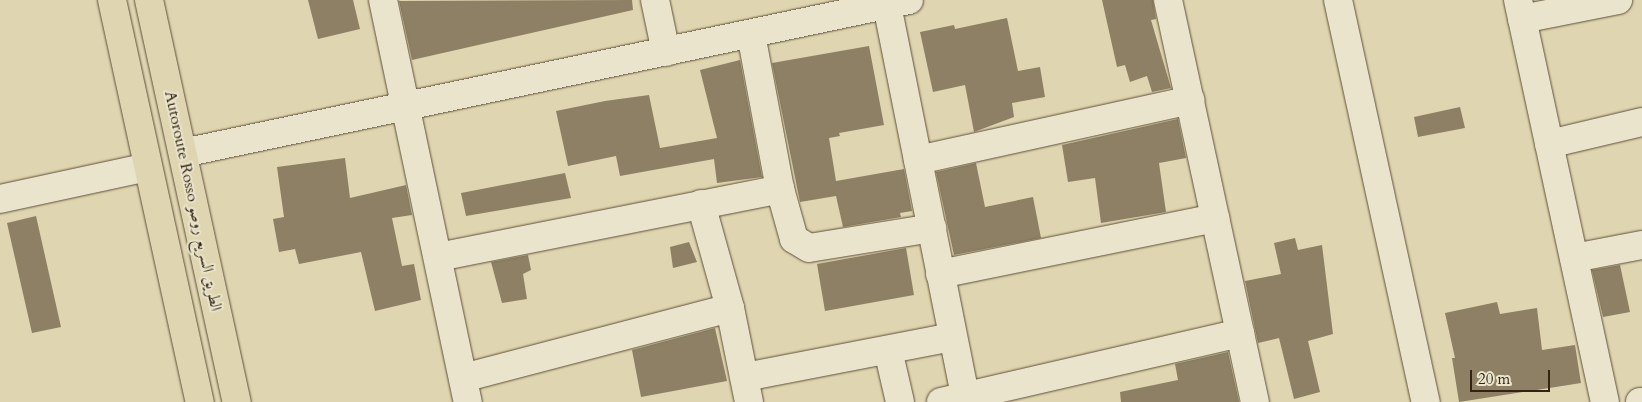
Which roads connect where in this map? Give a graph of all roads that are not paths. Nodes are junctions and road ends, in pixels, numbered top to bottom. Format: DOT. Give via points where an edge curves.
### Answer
graph roads {
  1 [pos="112,0"];
  2 [pos="149,0"];
  3 [pos="382,0"];
  4 [pos="654,0"];
  5 [pos="1168,0"];
  6 [pos="1338,0"];
  7 [pos="1618,0"];
  8 [pos="898,2"];
  9 [pos="1520,9"];
  10 [pos="816,10"];
  11 [pos="751,34"];
  12 [pos="666,52"];
  13 [pos="1190,100"];
  14 [pos="406,108"];
  15 [pos="1642,122"];
  16 [pos="1549,144"];
  17 [pos="183,153"];
  18 [pos="918,160"];
  19 [pos="148,167"];
  20 [pos="780,189"];
  21 [pos="0,199"];
  22 [pos="702,204"];
  23 [pos="1215,218"];
  24 [pos="932,228"];
  25 [pos="1642,245"];
  26 [pos="438,257"];
  27 [pos="1574,258"];
  28 [pos="940,274"];
  29 [pos="730,308"];
  30 [pos="1240,333"];
  31 [pos="952,337"];
  32 [pos="888,350"];
  33 [pos="747,389"];
  34 [pos="465,390"];
  35 [pos="953,399"];
  36 [pos="200,402"];
  37 [pos="237,402"];
  38 [pos="900,402"];
  39 [pos="1255,402"];
  40 [pos="1426,402"];
  41 [pos="1605,402"];
  1 -- 19 [label="highway"];
  2 -- 17 [label="highway, Autoroute Rosso الطريق السريع روصو"];
  3 -- 14 [label="street"];
  4 -- 12 [label="street"];
  5 -- 13 [label="street"];
  6 -- 40 [label="street"];
  7 -- 9 [label="street"];
  8 -- 10 [label="street"];
  8 -- 18 [label="street"];
  9 -- 16 [label="street"];
  10 -- 11 [label="street"];
  11 -- 12 [label="street"];
  11 -- 20 [label="street"];
  12 -- 14 [label="street"];
  13 -- 18 [label="street"];
  13 -- 23 [label="street"];
  14 -- 17 [label="street"];
  14 -- 26 [label="street"];
  15 -- 16 [label="street"];
  16 -- 27 [label="street"];
  17 -- 37 [label="highway, Autoroute Rosso الطريق السريع روصو"];
  18 -- 24 [label="street"];
  19 -- 21 [label="street"];
  19 -- 36 [label="highway"];
  20 -- 22 [label="street"];
  20 -- 24 [label="street" via="794,239 809,248"];
  22 -- 26 [label="street"];
  22 -- 29 [label="street"];
  23 -- 28 [label="street"];
  23 -- 30 [label="street"];
  24 -- 28 [label="street"];
  25 -- 27 [label="street"];
  26 -- 34 [label="street"];
  27 -- 41 [label="street"];
  28 -- 31 [label="street"];
  29 -- 33 [label="street"];
  29 -- 34 [label="street"];
  30 -- 35 [label="street"];
  30 -- 39 [label="street"];
  31 -- 32 [label="street"];
  31 -- 35 [label="street"];
  32 -- 33 [label="street"];
  32 -- 38 [label="street"];
}
